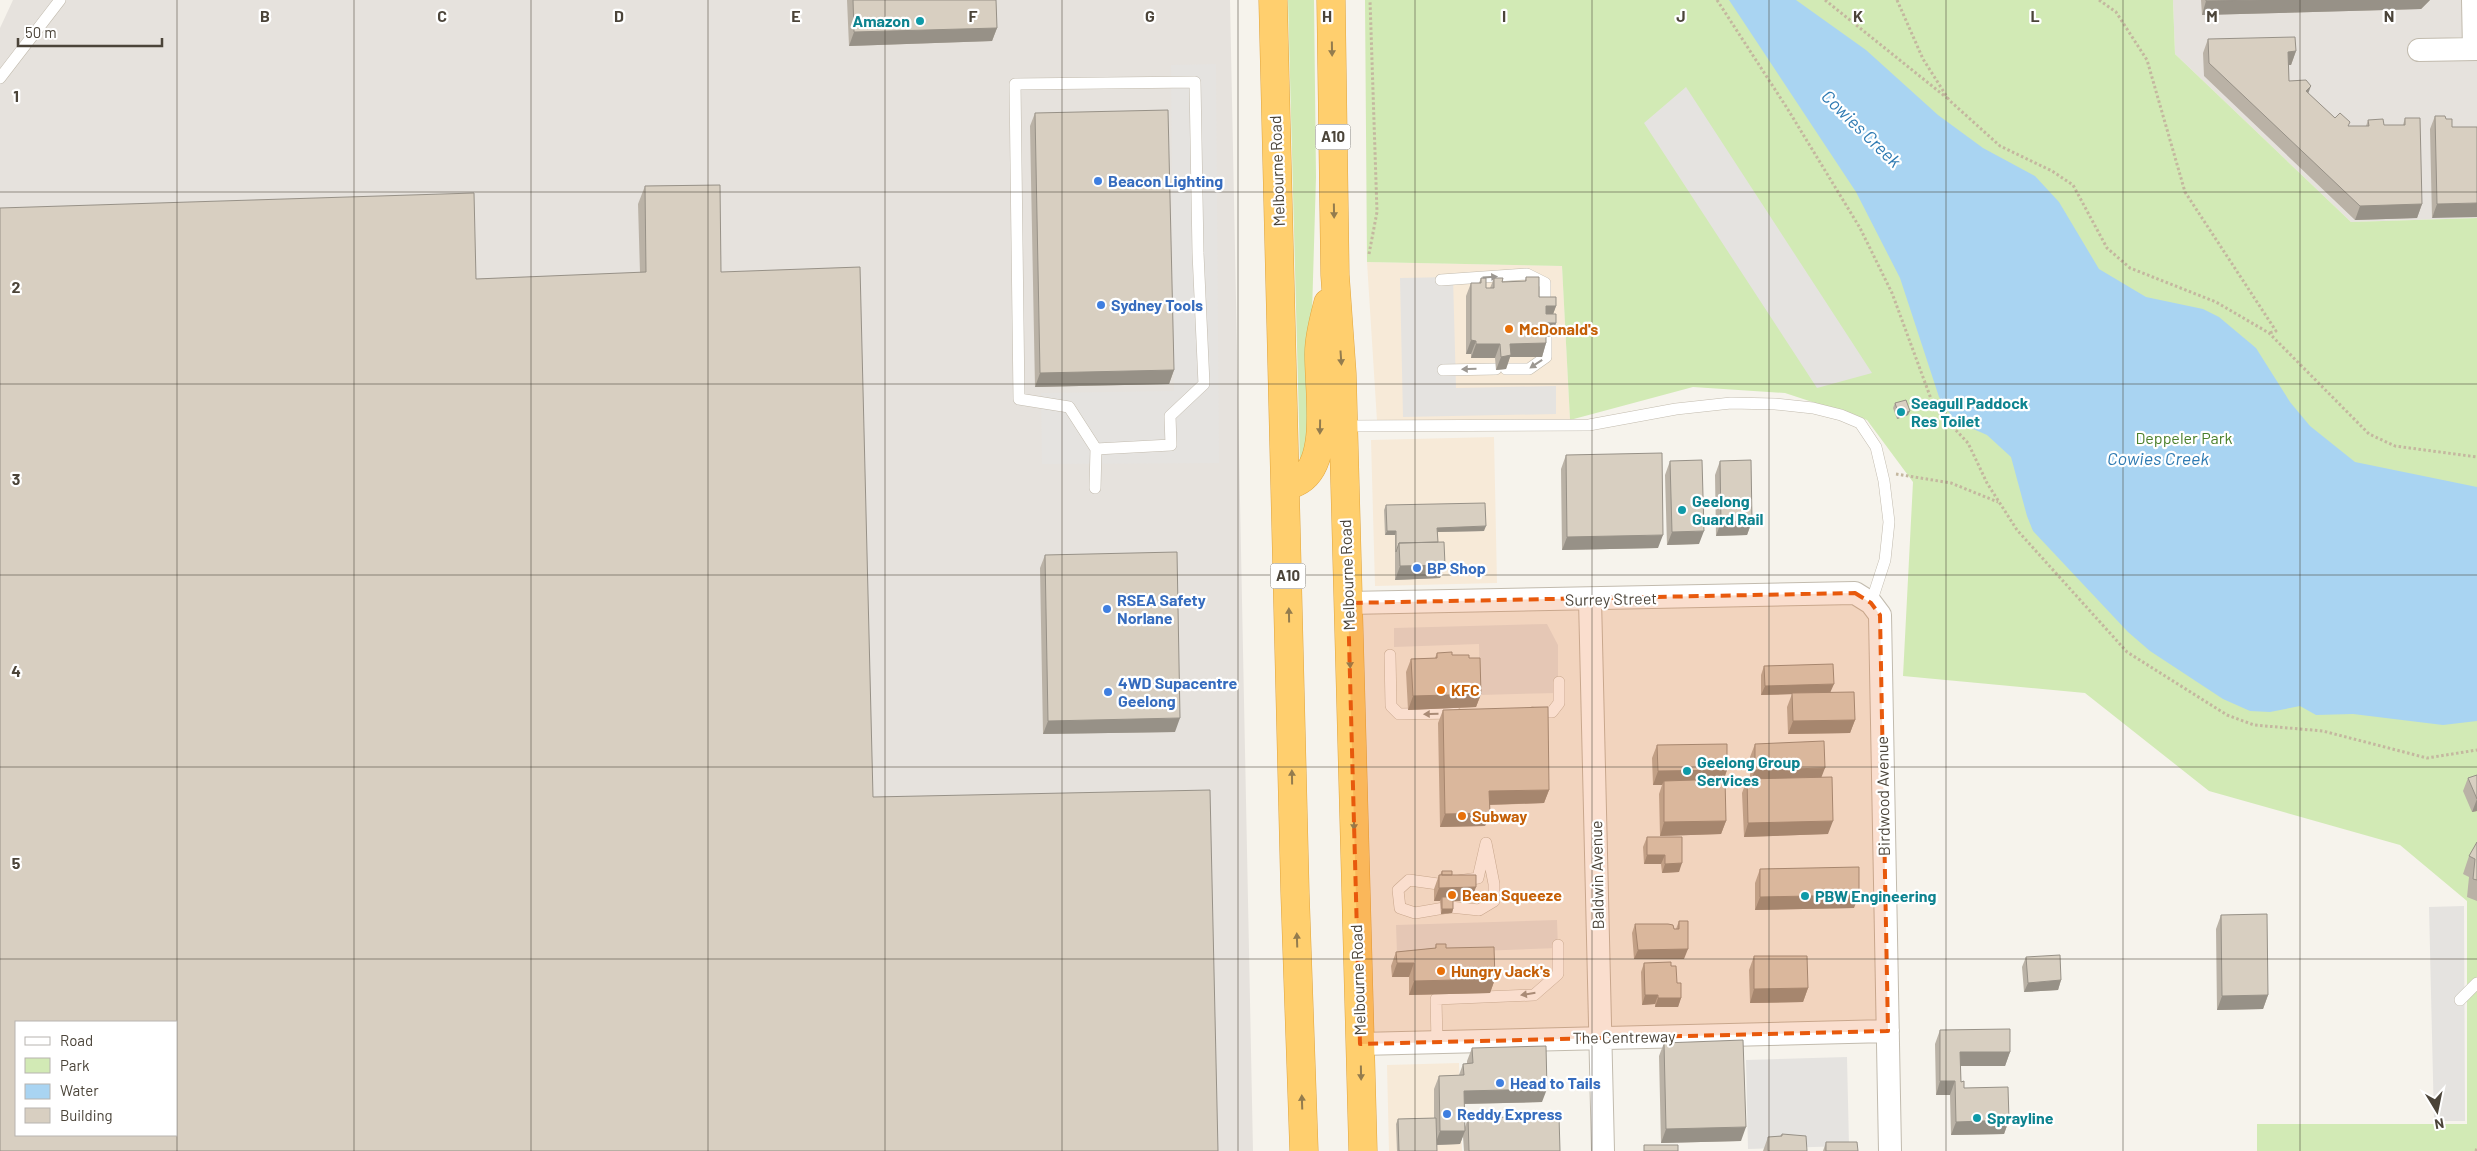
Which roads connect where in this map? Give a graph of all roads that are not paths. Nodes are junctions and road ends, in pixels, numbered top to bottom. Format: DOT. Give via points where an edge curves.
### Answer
graph roads {
  1 [pos="60,0"];
  2 [pos="1273,0"];
  3 [pos="1331,0"];
  4 [pos="2473,0"];
  5 [pos="2476,49"];
  6 [pos="2419,50"];
  7 [pos="0,78"];
  8 [pos="1335,275"];
  9 [pos="1441,280"];
  10 [pos="1545,310"];
  11 [pos="1546,336"];
  12 [pos="1443,370"];
  13 [pos="1343,426"];
  14 [pos="1096,449"];
  15 [pos="1286,486"];
  16 [pos="1095,488"];
  17 [pos="1590,599"];
  18 [pos="1348,603"];
  19 [pos="1871,603"];
  20 [pos="1390,655"];
  21 [pos="1559,682"];
  22 [pos="1524,712"];
  23 [pos="1466,713"];
  24 [pos="1486,843"];
  25 [pos="1558,945"];
  26 [pos="2477,983"];
  27 [pos="2460,1000"];
  28 [pos="1888,1031"];
  29 [pos="1600,1038"];
  30 [pos="1437,1042"];
  31 [pos="1360,1044"];
  32 [pos="1304,1151"];
  33 [pos="1363,1151"];
  34 [pos="1603,1151"];
  35 [pos="1890,1151"];
  1 -- 7 [label="lane"];
  2 -- 15 [label="highway, Melbourne Road / A10"];
  3 -- 8 [label="highway, Melbourne Road / A10, one-way"];
  4 -- 5 [label="street"];
  5 -- 6 [label="street"];
  8 -- 13 [label="highway, Melbourne Road / A10, one-way"];
  8 -- 15 [label="highway, one-way" via="1318,350 1318,455 1302,479"];
  9 -- 10 [label="lane, one-way" via="1527,274 1545,284"];
  11 -- 12 [label="lane, one-way" via="1546,357 1529,369"];
  13 -- 18 [label="highway, Melbourne Road / A10"];
  13 -- 19 [label="lane" via="1589,425 1676,408 1731,403 1814,408 1860,423 1876,447 1889,522 1885,560"];
  14 -- 14 [label="lane" via="1171,445 1170,416 1204,384 1195,82 1015,84 1019,398 1069,407"];
  14 -- 16 [label="lane"];
  32 -- 15 [label="highway, Melbourne Road / A10, one-way"];
  17 -- 18 [label="street, Surrey Street"];
  17 -- 19 [label="street, Surrey Street" via="1854,593"];
  17 -- 29 [label="street, Baldwin Avenue"];
  18 -- 31 [label="highway, Melbourne Road / A10, one-way"];
  19 -- 28 [label="street, Birdwood Avenue" via="1880,615"];
  23 -- 20 [label="lane, one-way" via="1399,714 1391,706"];
  21 -- 22 [label="lane" via="1559,703 1552,712"];
  24 -- 24 [label="lane" via="1494,901 1479,910 1450,907 1415,913 1400,908 1398,890 1409,880 1438,884 1478,878"];
  25 -- 30 [label="lane, one-way" via="1558,974 1534,995 1436,999"];
  26 -- 27 [label="lane"];
  28 -- 29 [label="street, The Centreway"];
  28 -- 35 [label="street, Birdwood Avenue"];
  29 -- 30 [label="street, The Centreway"];
  29 -- 34 [label="street, Baldwin Avenue"];
  30 -- 31 [label="street, The Centreway"];
  31 -- 33 [label="highway, Melbourne Road / A10, one-way"];
}
